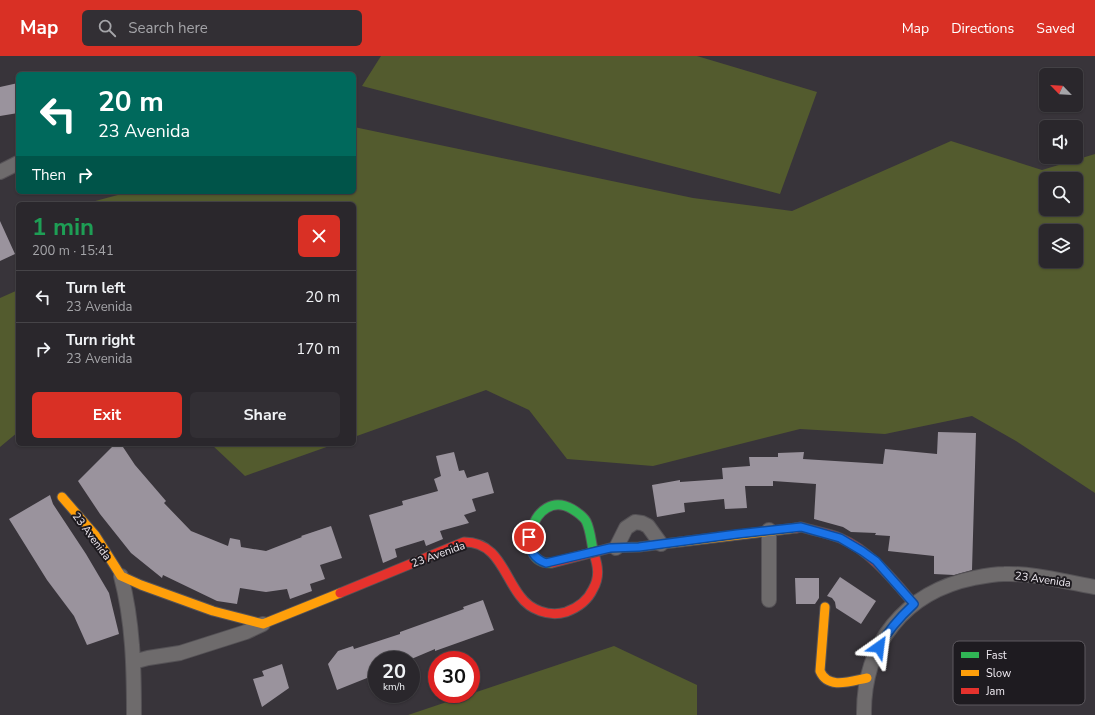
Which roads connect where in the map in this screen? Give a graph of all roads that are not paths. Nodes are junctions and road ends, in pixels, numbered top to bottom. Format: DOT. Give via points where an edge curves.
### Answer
graph roads {
  1 [pos="16,164"];
  2 [pos="0,172"];
  3 [pos="62,497"];
  4 [pos="769,530"];
  5 [pos="661,544"];
  6 [pos="613,548"];
  7 [pos="121,576"];
  8 [pos="1095,587"];
  9 [pos="769,600"];
  10 [pos="914,604"];
  11 [pos="825,607"];
  12 [pos="262,624"];
  13 [pos="134,662"];
  14 [pos="867,678"];
  15 [pos="134,715"];
  16 [pos="864,715"];
  1 -- 2 [label="street"];
  3 -- 7 [label="street, 23 Avenida" via="95,536"];
  4 -- 5 [label="street, 23 Avenida"];
  4 -- 9 [label="street"];
  4 -- 10 [label="street, 23 Avenida" via="801,527 840,538 876,561"];
  5 -- 6 [label="street, 23 Avenida"];
  5 -- 6 [label="street" via="648,526 636,522 626,528"];
  6 -- 12 [label="street, 23 Avenida, bridge" via="552,563 536,558 531,549 530,530 541,514 552,505 568,506 587,523 598,570 592,592 586,601 570,610 553,614 532,607 521,599 509,578 484,546 475,542 464,542"];
  7 -- 12 [label="street" via="200,607"];
  7 -- 13 [label="street, 23 Avenida" via="129,609"];
  8 -- 10 [label="street, 23 Avenida" via="1026,575 1003,574 957,582"];
  10 -- 14 [label="street" via="884,637"];
  11 -- 14 [label="street" via="820,670 823,678 828,682 838,683"];
  12 -- 13 [label="street, 23 Avenida" via="246,632 180,653"];
  13 -- 15 [label="street, 23 Avenida"];
  14 -- 16 [label="street"];
}
